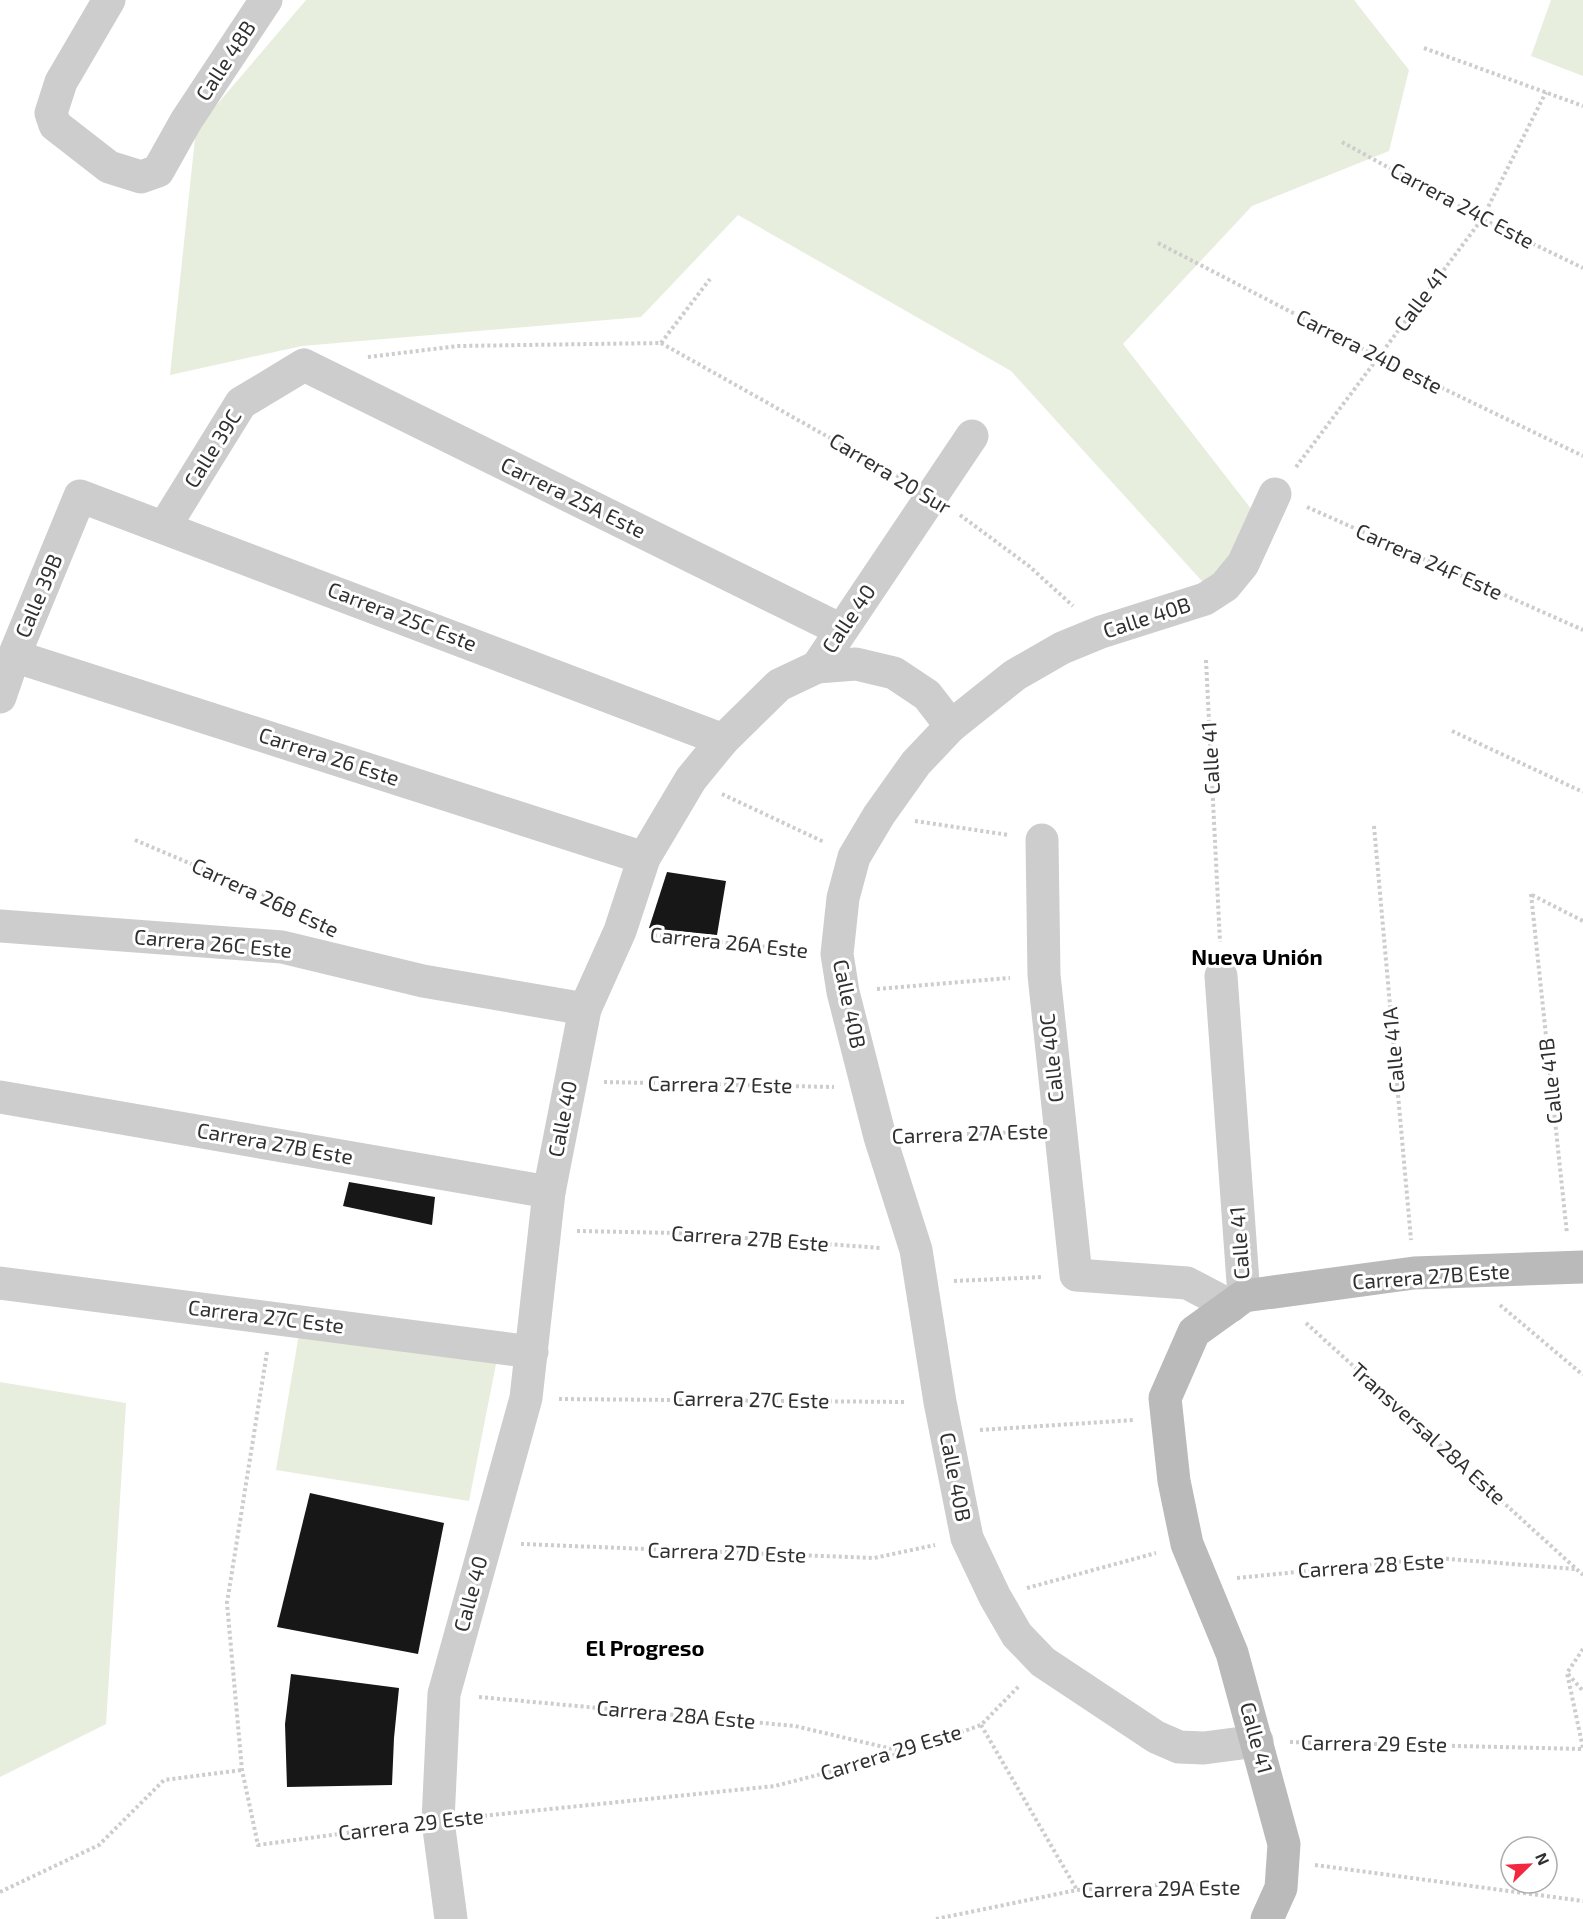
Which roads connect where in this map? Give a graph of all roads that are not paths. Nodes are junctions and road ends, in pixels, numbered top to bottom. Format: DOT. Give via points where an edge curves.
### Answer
graph roads {
  1 [pos="109,0"];
  2 [pos="266,0"];
  3 [pos="304,365"];
  4 [pos="972,436"];
  5 [pos="1275,494"];
  6 [pos="81,496"];
  7 [pos="165,526"];
  8 [pos="841,630"];
  9 [pos="14,656"];
  10 [pos="817,667"];
  11 [pos="0,697"];
  12 [pos="951,726"];
  13 [pos="723,740"];
  14 [pos="1042,840"];
  15 [pos="644,858"];
  16 [pos="0,926"];
  17 [pos="1221,976"];
  18 [pos="585,1010"];
  19 [pos="0,1097"];
  20 [pos="549,1192"];
  21 [pos="1577,1268"];
  22 [pos="0,1283"];
  23 [pos="1250,1298"];
  24 [pos="532,1352"];
  25 [pos="1257,1742"];
  26 [pos="451,1919"];
  27 [pos="1267,1919"];
  1 -- 2 [label="street, Calle 48B" via="61,82 51,113 55,124 109,167 141,177 158,171 186,121"];
  3 -- 7 [label="street, Calle 39C" via="241,403"];
  3 -- 8 [label="street, Carrera 25A Este"];
  4 -- 8 [label="street, Calle 40"];
  5 -- 12 [label="street, Calle 40B" via="1243,564 1225,586 1205,599 1062,648 1015,675"];
  6 -- 7 [label="street, Carrera 25C Este"];
  6 -- 9 [label="street, Calle 39B"];
  7 -- 13 [label="street, Carrera 25C Este"];
  8 -- 10 [label="street, Calle 40"];
  9 -- 11 [label="street, Calle 39B"];
  9 -- 15 [label="street, Carrera 26 Este"];
  10 -- 12 [label="street" via="856,664 894,673 927,694"];
  10 -- 13 [label="street, Calle 40" via="779,685"];
  12 -- 25 [label="street, Calle 40B" via="916,763 854,857 843,898 837,954 880,1137 924,1283 943,1417 967,1538 1017,1635 1043,1662 1156,1737 1179,1747"];
  13 -- 15 [label="street, Calle 40" via="691,780"];
  14 -- 23 [label="street, Calle 40C" via="1044,975 1076,1275 1187,1283"];
  15 -- 18 [label="street, Calle 40" via="620,931"];
  16 -- 18 [label="street, Carrera 26C Este" via="282,948 423,981"];
  17 -- 23 [label="street, Calle 41"];
  18 -- 20 [label="street, Calle 40"];
  19 -- 20 [label="street, Carrera 27B Este"];
  20 -- 24 [label="street, Calle 40"];
  21 -- 23 [label="street, Carrera 27B Este" via="1414,1273"];
  22 -- 24 [label="street, Carrera 27C Este"];
  23 -- 25 [label="street, Calle 41" via="1194,1332 1165,1398 1174,1481 1187,1544 1232,1653"];
  24 -- 26 [label="street, Calle 40" via="526,1398 444,1694 438,1821"];
  25 -- 27 [label="street, Calle 41" via="1284,1844 1283,1874"];
}
